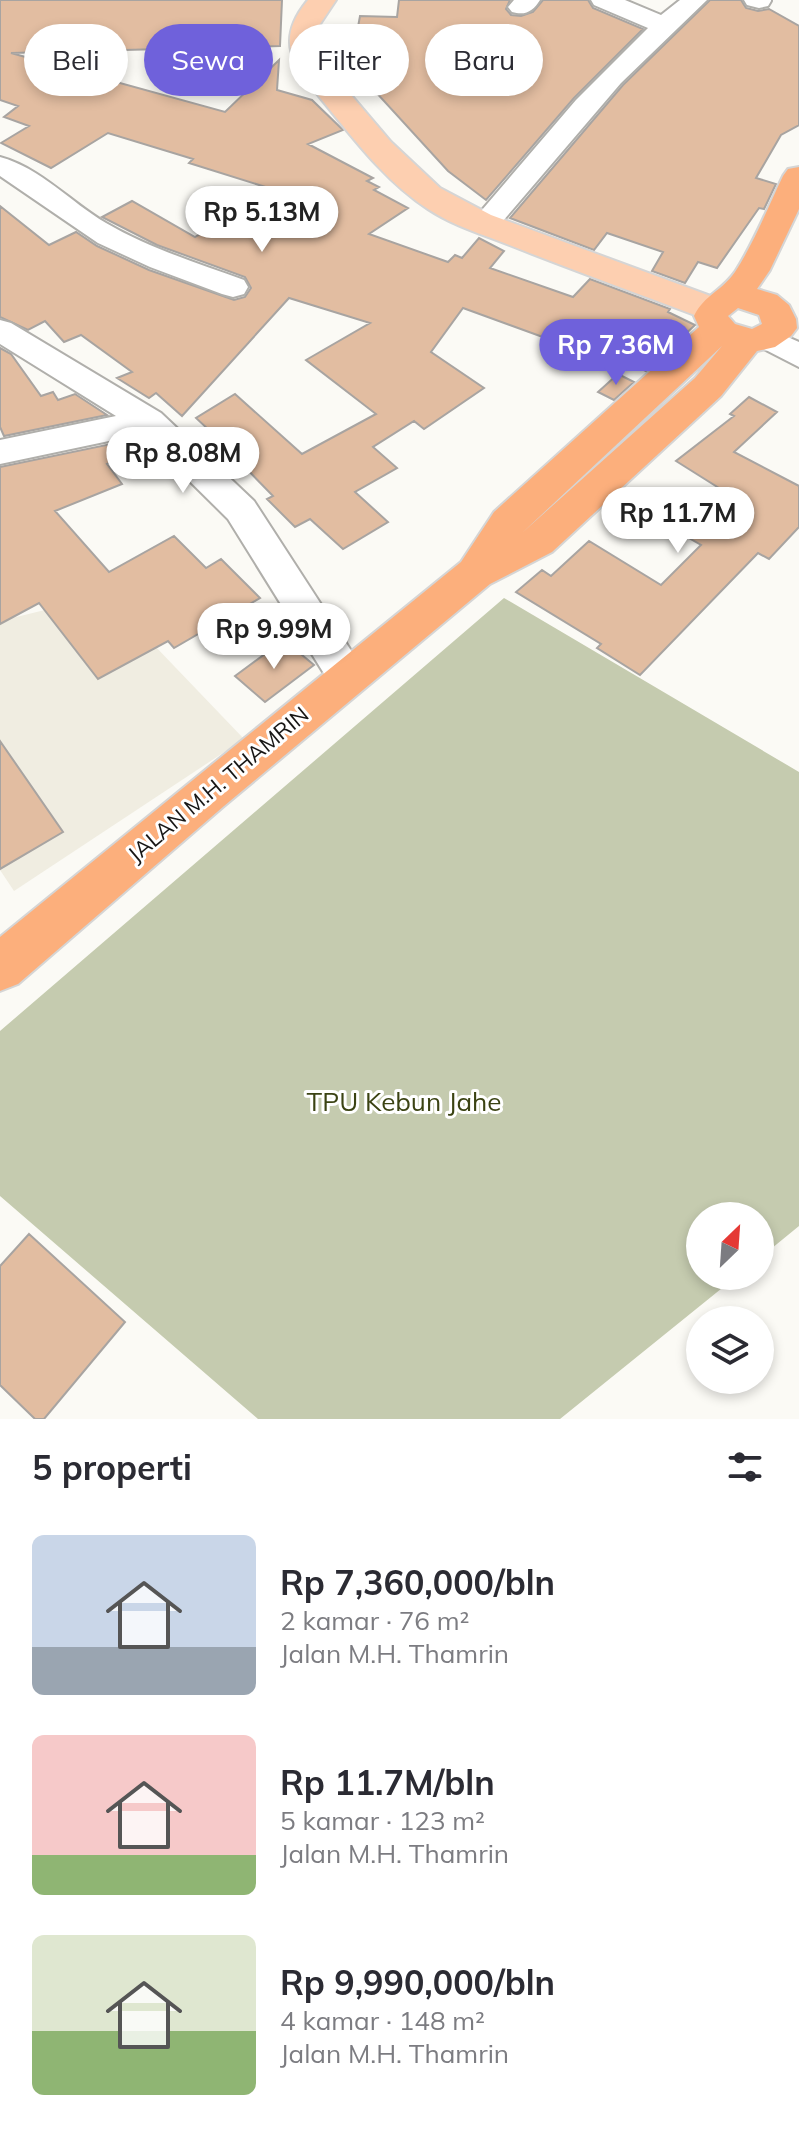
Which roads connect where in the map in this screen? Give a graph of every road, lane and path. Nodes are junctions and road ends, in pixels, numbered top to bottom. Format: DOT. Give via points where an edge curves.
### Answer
graph roads {
  1 [pos="322,0"];
  2 [pos="603,0"];
  3 [pos="695,0"];
  4 [pos="663,25"];
  5 [pos="0,166"];
  6 [pos="799,176"];
  7 [pos="34,184"];
  8 [pos="0,199"];
  9 [pos="486,223"];
  10 [pos="799,240"];
  11 [pos="233,287"];
  12 [pos="754,322"];
  13 [pos="0,330"];
  14 [pos="799,356"];
  15 [pos="149,421"];
  16 [pos="0,452"];
  17 [pos="347,677"];
  18 [pos="0,968"];
  1 -- 9 [label="main road" via="301,32 301,48 311,69 381,151 431,197"];
  2 -- 4 [label="street"];
  3 -- 4 [label="street"];
  4 -- 9 [label="street"];
  5 -- 7 [label="street"];
  6 -- 12 [label="highway, JALAN M.H. THAMRIN" via="753,270"];
  7 -- 8 [label="street"];
  7 -- 11 [label="street" via="132,250"];
  9 -- 12 [label="main road"];
  10 -- 12 [label="highway, JALAN M.H. THAMRIN"];
  12 -- 14 [label="street"];
  12 -- 17 [label="highway, JALAN M.H. THAMRIN" via="708,387 538,542 476,573"];
  13 -- 15 [label="street"];
  15 -- 16 [label="street"];
  15 -- 17 [label="street" via="241,510"];
  17 -- 18 [label="highway, JALAN M.H. THAMRIN"];
}
